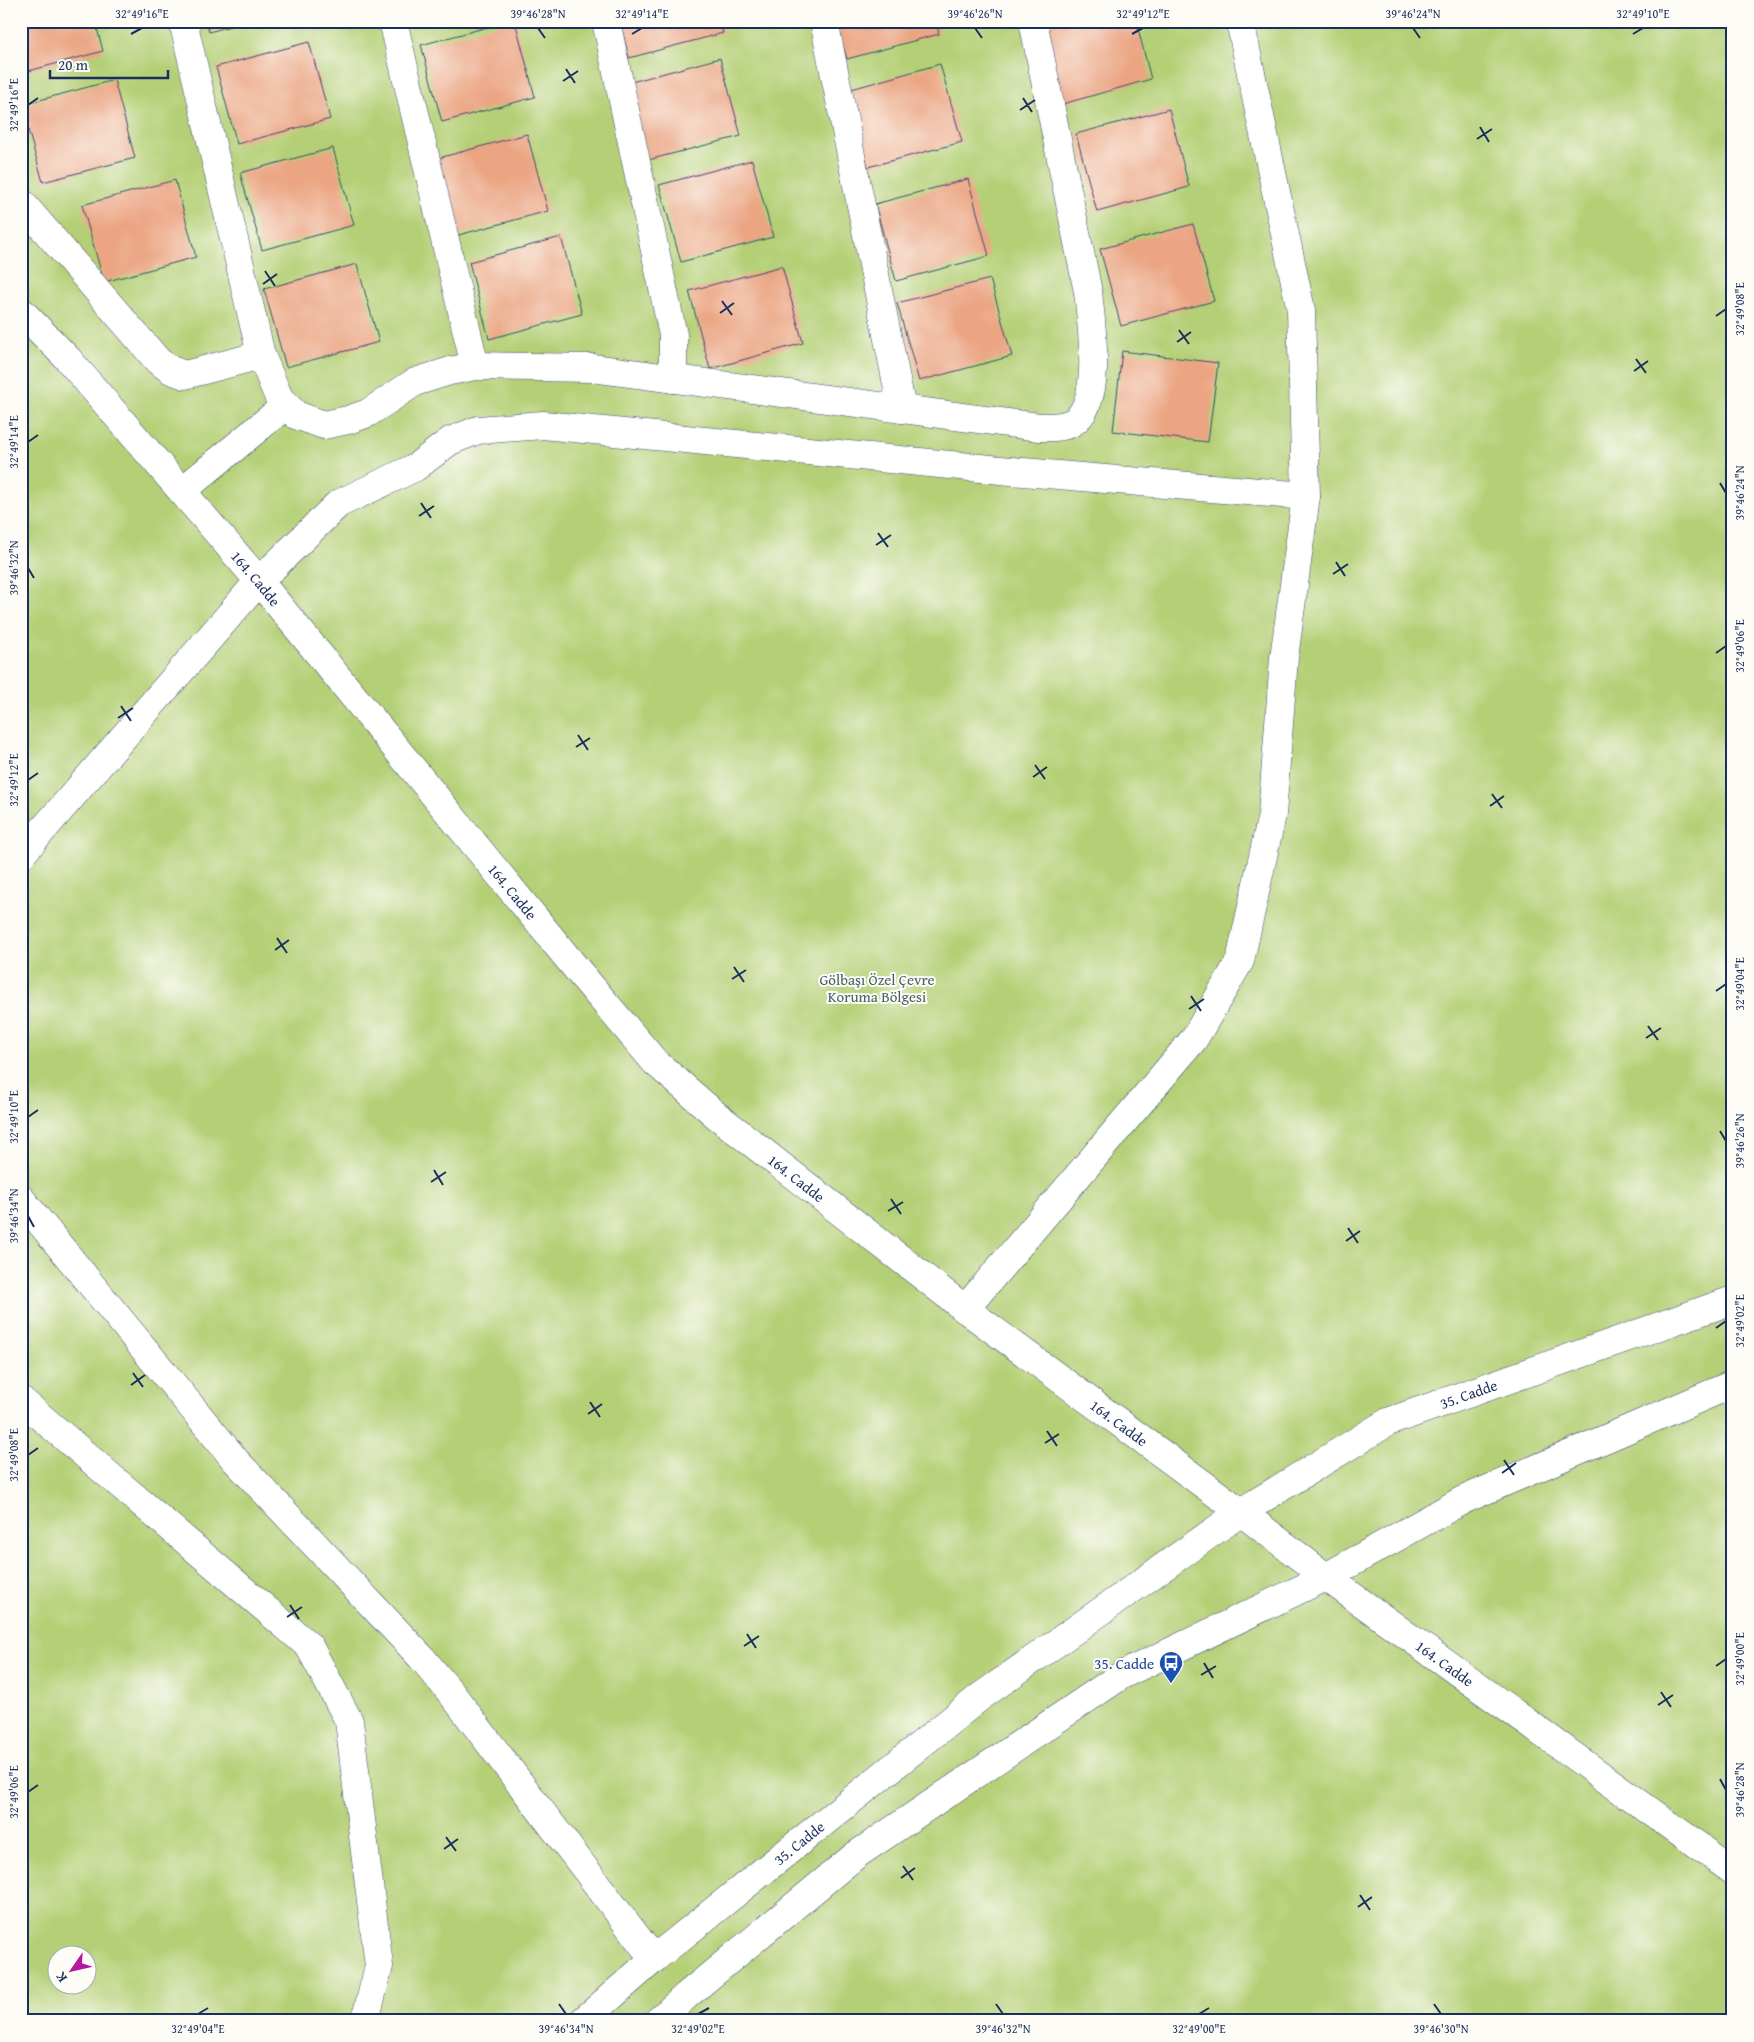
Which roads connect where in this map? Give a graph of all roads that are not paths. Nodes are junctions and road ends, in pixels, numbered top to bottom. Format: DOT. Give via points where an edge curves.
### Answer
graph roads {
  1 [pos="183,21"];
  2 [pos="393,21"];
  3 [pos="606,21"];
  4 [pos="824,21"];
  5 [pos="1033,21"];
  6 [pos="1240,21"];
  7 [pos="21,202"];
  8 [pos="21,311"];
  9 [pos="261,355"];
  10 [pos="475,366"];
  11 [pos="673,379"];
  12 [pos="286,405"];
  13 [pos="902,409"];
  14 [pos="182,491"];
  15 [pos="1306,496"];
  16 [pos="259,582"];
  17 [pos="21,855"];
  18 [pos="21,1199"];
  19 [pos="1733,1300"];
  20 [pos="965,1309"];
  21 [pos="1733,1384"];
  22 [pos="21,1400"];
  23 [pos="1241,1512"];
  24 [pos="1326,1577"];
  25 [pos="1733,1871"];
  26 [pos="655,1958"];
  27 [pos="365,2021"];
  28 [pos="583,2021"];
  29 [pos="658,2021"];
  1 -- 9 [label="street"];
  2 -- 10 [label="street"];
  3 -- 11 [label="street" via="673,335"];
  4 -- 13 [label="street"];
  5 -- 13 [label="street" via="1088,292 1093,375 1086,407 1074,421 1060,427"];
  6 -- 15 [label="street" via="1301,310"];
  7 -- 9 [label="street" via="158,361 171,370 185,375"];
  8 -- 14 [label="street, 164. Cadde"];
  9 -- 12 [label="street" via="279,398"];
  10 -- 11 [label="street" via="592,368"];
  10 -- 12 [label="street" via="416,382 368,413 324,425 296,415"];
  11 -- 13 [label="street"];
  12 -- 14 [label="street"];
  14 -- 16 [label="street, 164. Cadde"];
  15 -- 16 [label="street" via="543,425 478,430 450,441 416,467 338,504"];
  15 -- 20 [label="street" via="1284,658 1272,815 1240,960 1194,1039"];
  16 -- 17 [label="street"];
  16 -- 20 [label="street, 164. Cadde" via="655,1062 716,1115"];
  18 -- 26 [label="street" via="236,1461 421,1656"];
  19 -- 23 [label="street, 35. Cadde" via="1388,1422"];
  20 -- 23 [label="street, 164. Cadde"];
  21 -- 24 [label="street" via="1463,1500"];
  22 -- 27 [label="street" via="309,1646 349,1721 379,1966"];
  23 -- 24 [label="street, 164. Cadde"];
  23 -- 26 [label="street, 35. Cadde" via="980,1697"];
  24 -- 25 [label="street, 164. Cadde"];
  24 -- 29 [label="street" via="1122,1674 856,1855"];
  26 -- 28 [label="street, 35. Cadde"];
}
